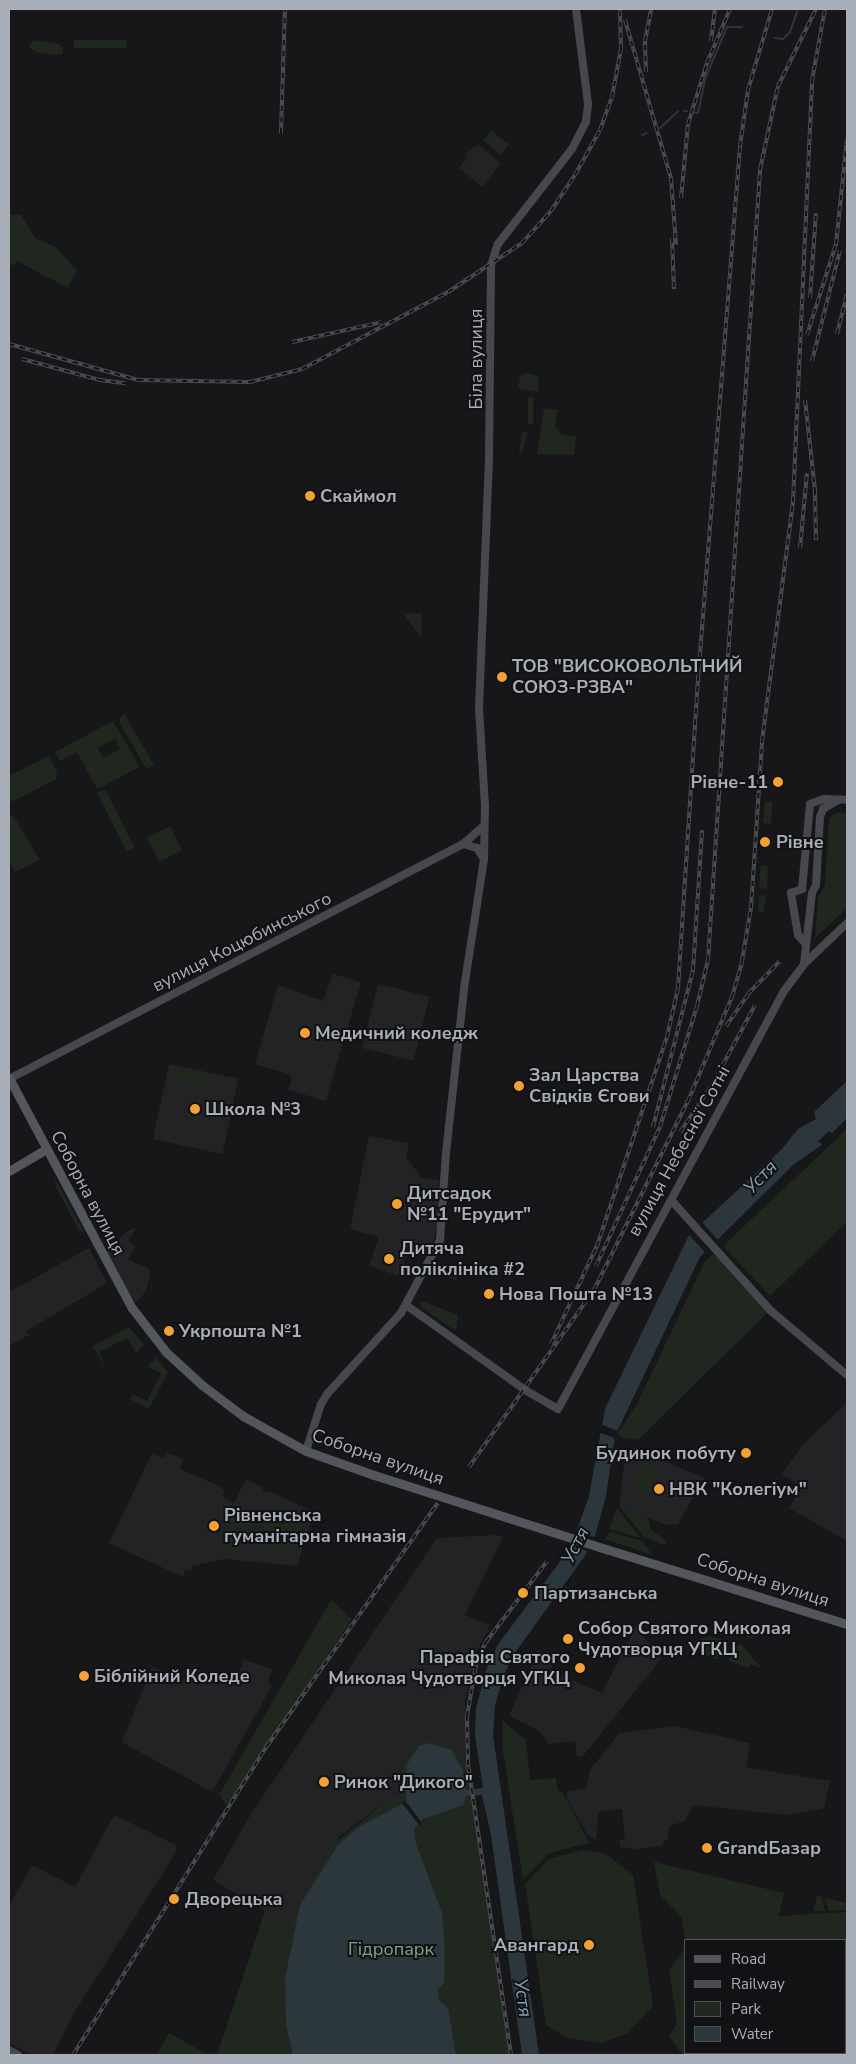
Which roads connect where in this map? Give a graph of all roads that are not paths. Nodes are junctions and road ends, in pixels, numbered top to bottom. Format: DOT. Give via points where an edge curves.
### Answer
graph roads {
  1 [pos="576,9"];
  2 [pos="843,800"];
  3 [pos="484,826"];
  4 [pos="463,844"];
  5 [pos="484,860"];
  6 [pos="847,922"];
  7 [pos="804,942"];
  8 [pos="804,964"];
  9 [pos="9,1078"];
  10 [pos="46,1149"];
  11 [pos="9,1171"];
  12 [pos="672,1201"];
  13 [pos="406,1305"];
  14 [pos="847,1375"];
  15 [pos="306,1451"];
  16 [pos="847,1624"];
  17 [pos="9,2050"];
  18 [pos="18,2055"];
  1 -- 3 [label="street, Біла вулиця" via="588,104 586,121 572,149 498,244 491,265 492,359 479,708"];
  2 -- 7 [label="street" via="823,809 820,817 816,885"];
  2 -- 7 [label="street" via="816,800 808,811 802,889 791,892 790,904 798,935"];
  3 -- 4 [label="street, вулиця Коцюбинського"];
  3 -- 5 [label="street, Біла вулиця"];
  4 -- 5 [label="street" via="477,848"];
  4 -- 9 [label="street, вулиця Коцюбинського"];
  5 -- 13 [label="street, Біла вулиця" via="465,982 440,1240"];
  6 -- 8 [label="street, вулиця Небесної Сотні"];
  7 -- 8 [label="street"];
  8 -- 12 [label="street, вулиця Небесної Сотні" via="765,1024"];
  9 -- 10 [label="main road, Соборна вулиця"];
  10 -- 11 [label="main road"];
  10 -- 15 [label="main road, Соборна вулиця" via="132,1308 155,1339 188,1373 227,1404"];
  12 -- 13 [label="street, вулиця Небесної Сотні" via="655,1226 558,1409 525,1390"];
  12 -- 14 [label="street" via="770,1310"];
  13 -- 15 [label="street, Біла вулиця" via="328,1393 321,1404"];
  15 -- 16 [label="main road, Соборна вулиця, bridge"];
  17 -- 18 [label="street"];
}
